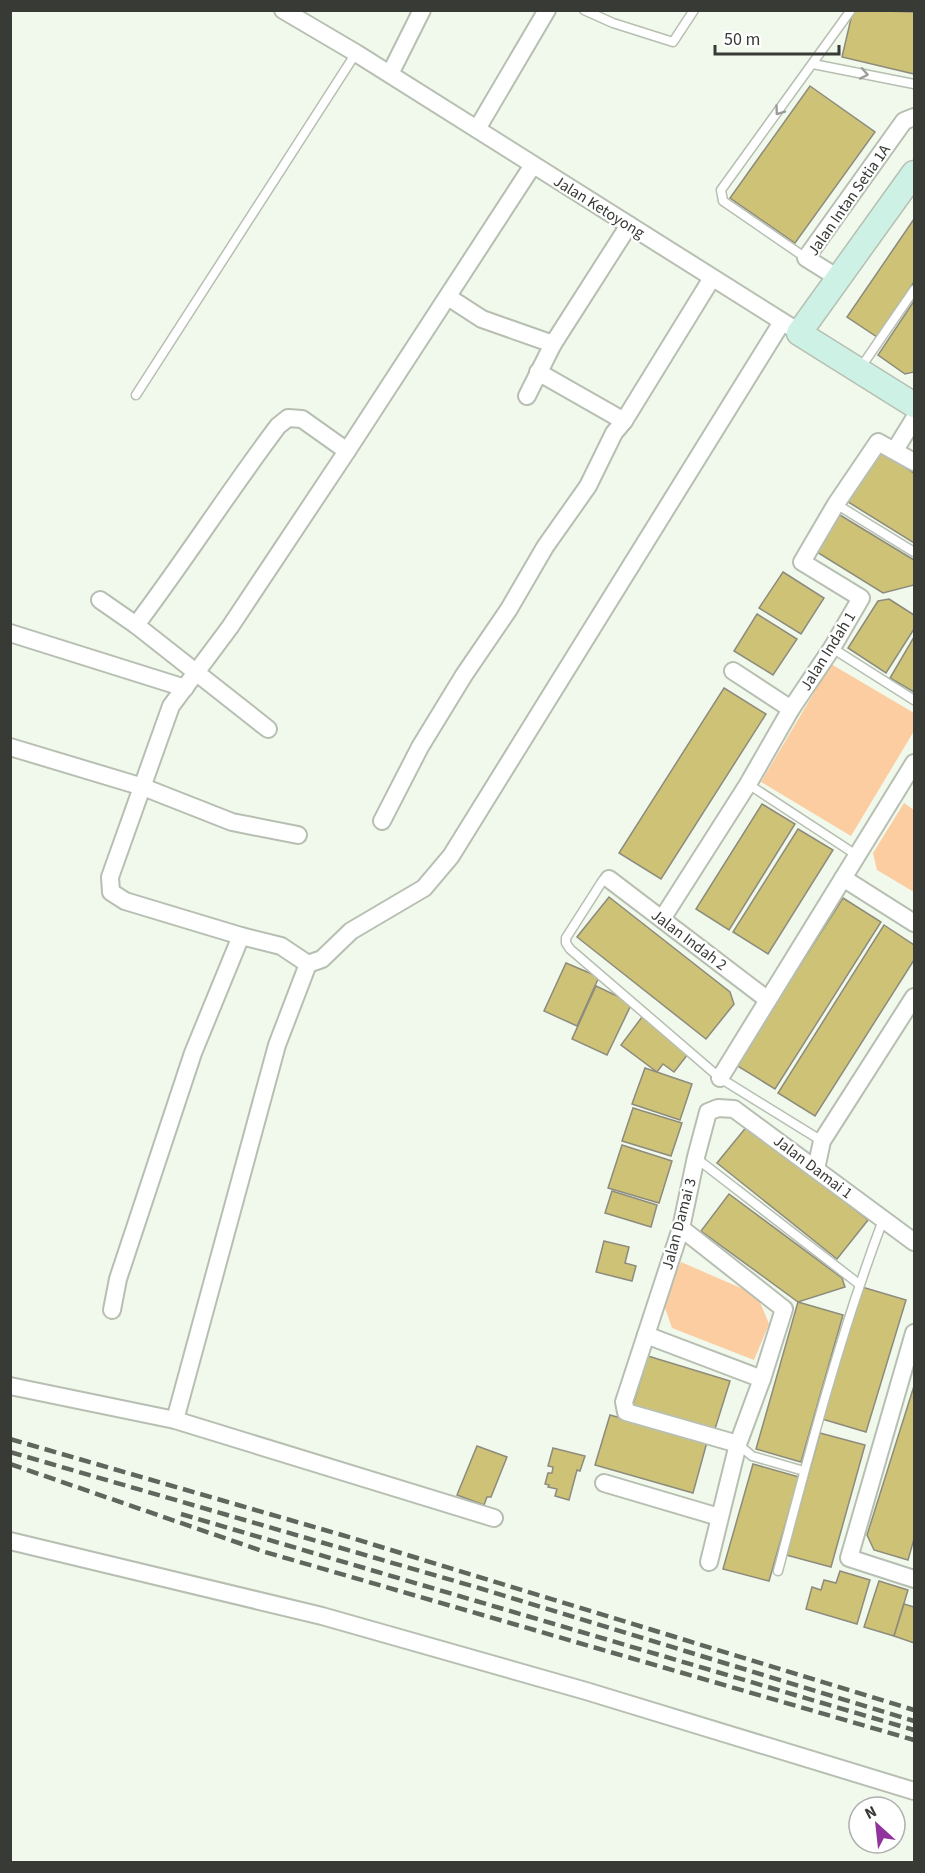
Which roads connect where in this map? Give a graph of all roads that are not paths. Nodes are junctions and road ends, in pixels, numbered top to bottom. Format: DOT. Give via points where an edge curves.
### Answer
graph roads {
  1 [pos="283,10"];
  2 [pos="422,10"];
  3 [pos="547,10"];
  4 [pos="584,10"];
  5 [pos="694,10"];
  6 [pos="851,10"];
  7 [pos="356,53"];
  8 [pos="813,64"];
  9 [pos="390,74"];
  10 [pos="915,84"];
  11 [pos="915,117"];
  12 [pos="477,129"];
  13 [pos="533,165"];
  14 [pos="915,173"];
  15 [pos="629,225"];
  16 [pos="806,258"];
  17 [pos="712,278"];
  18 [pos="838,278"];
  19 [pos="915,290"];
  20 [pos="448,297"];
  21 [pos="790,327"];
  22 [pos="554,344"];
  23 [pos="858,370"];
  24 [pos="538,372"];
  25 [pos="136,395"];
  26 [pos="527,396"];
  27 [pos="915,405"];
  28 [pos="915,419"];
  29 [pos="624,421"];
  30 [pos="895,450"];
  31 [pos="347,451"];
  32 [pos="915,462"];
  33 [pos="836,504"];
  34 [pos="915,552"];
  35 [pos="100,600"];
  36 [pos="136,625"];
  37 [pos="10,633"];
  38 [pos="832,648"];
  39 [pos="733,671"];
  40 [pos="197,672"];
  41 [pos="185,688"];
  42 [pos="915,700"];
  43 [pos="791,709"];
  44 [pos="268,729"];
  45 [pos="10,747"];
  46 [pos="915,763"];
  47 [pos="910,783"];
  48 [pos="748,784"];
  49 [pos="143,787"];
  50 [pos="382,821"];
  51 [pos="297,835"];
  52 [pos="858,856"];
  53 [pos="843,878"];
  54 [pos="609,879"];
  55 [pos="662,919"];
  56 [pos="915,923"];
  57 [pos="241,936"];
  58 [pos="308,964"];
  59 [pos="915,997"];
  60 [pos="768,1000"];
  61 [pos="720,1078"];
  62 [pos="708,1112"];
  63 [pos="822,1141"];
  64 [pos="696,1158"];
  65 [pos="816,1169"];
  66 [pos="884,1220"];
  67 [pos="681,1228"];
  68 [pos="915,1242"];
  69 [pos="859,1284"];
  70 [pos="112,1311"];
  71 [pos="646,1335"];
  72 [pos="913,1343"];
  73 [pos="762,1378"];
  74 [pos="10,1386"];
  75 [pos="175,1420"];
  76 [pos="738,1444"];
  77 [pos="804,1471"];
  78 [pos="604,1483"];
  79 [pos="719,1517"];
  80 [pos="494,1518"];
  81 [pos="10,1541"];
  82 [pos="709,1562"];
  83 [pos="778,1571"];
  84 [pos="914,1576"];
  85 [pos="915,1791"];
  1 -- 7 [label="street, Jalan Ketoyong"];
  2 -- 9 [label="street"];
  3 -- 12 [label="street"];
  4 -- 5 [label="lane" via="673,42"];
  6 -- 8 [label="lane"];
  7 -- 9 [label="street, Jalan Ketoyong"];
  7 -- 25 [label="lane"];
  8 -- 10 [label="lane, one-way"];
  8 -- 16 [label="lane, one-way" via="721,190 723,201"];
  9 -- 12 [label="street, Jalan Ketoyong"];
  11 -- 16 [label="street, Jalan Intan Setia 1A" via="904,121"];
  12 -- 13 [label="street, Jalan Ketoyong"];
  13 -- 15 [label="street, Jalan Ketoyong"];
  13 -- 20 [label="street"];
  14 -- 18 [label="street"];
  15 -- 17 [label="street, Jalan Ketoyong"];
  15 -- 22 [label="street"];
  16 -- 18 [label="street, Jalan Intan Setia 1A"];
  17 -- 21 [label="street, Jalan Ketoyong"];
  17 -- 29 [label="street"];
  18 -- 21 [label="street"];
  19 -- 23 [label="lane"];
  20 -- 22 [label="street" via="482,319"];
  20 -- 31 [label="street"];
  21 -- 23 [label="street, Jalan Ketoyong"];
  21 -- 58 [label="street" via="451,856 424,888 351,931 322,959"];
  22 -- 24 [label="street"];
  23 -- 27 [label="street, Jalan Ketoyong"];
  24 -- 26 [label="street"];
  24 -- 29 [label="street"];
  28 -- 30 [label="street"];
  29 -- 50 [label="street" via="588,486 545,547 420,747"];
  30 -- 32 [label="street"];
  30 -- 33 [label="street, Jalan Indah 1" via="878,442"];
  31 -- 36 [label="street" via="302,419 288,418 278,426"];
  31 -- 40 [label="street"];
  33 -- 34 [label="lane"];
  33 -- 38 [label="street, Jalan Indah 1" via="802,562 861,598"];
  35 -- 36 [label="street"];
  36 -- 40 [label="street"];
  37 -- 41 [label="street"];
  38 -- 42 [label="lane"];
  38 -- 43 [label="street, Jalan Indah 1"];
  39 -- 43 [label="street"];
  40 -- 41 [label="street"];
  40 -- 44 [label="street"];
  41 -- 49 [label="street" via="171,706"];
  43 -- 48 [label="street, Jalan Indah 1"];
  45 -- 49 [label="street"];
  46 -- 47 [label="street"];
  47 -- 52 [label="street"];
  48 -- 52 [label="lane"];
  48 -- 55 [label="street, Jalan Indah 1"];
  49 -- 51 [label="street" via="232,822"];
  49 -- 57 [label="street" via="110,877 111,892 125,901"];
  52 -- 53 [label="street"];
  53 -- 56 [label="street"];
  53 -- 60 [label="street"];
  54 -- 55 [label="street, Jalan Indah 2"];
  54 -- 61 [label="lane" via="603,880 566,943"];
  55 -- 60 [label="street, Jalan Indah 2"];
  57 -- 58 [label="street" via="281,946"];
  57 -- 70 [label="street" via="193,1053 117,1279"];
  58 -- 75 [label="street" via="277,1045"];
  59 -- 63 [label="street"];
  60 -- 61 [label="street"];
  61 -- 63 [label="lane"];
  62 -- 64 [label="street, Jalan Damai 3"];
  62 -- 65 [label="street, Jalan Damai 1" via="734,1109"];
  63 -- 65 [label="street"];
  64 -- 67 [label="street, Jalan Damai 3"];
  64 -- 69 [label="lane"];
  65 -- 66 [label="street, Jalan Damai 1"];
  66 -- 68 [label="street, Jalan Damai 1"];
  66 -- 69 [label="lane"];
  67 -- 71 [label="street, Jalan Damai 3"];
  67 -- 73 [label="street" via="783,1309"];
  69 -- 77 [label="lane"];
  71 -- 73 [label="street"];
  71 -- 76 [label="street, Jalan Damai 3" via="624,1402 626,1412"];
  72 -- 84 [label="street" via="849,1558"];
  73 -- 76 [label="street"];
  74 -- 75 [label="street"];
  75 -- 80 [label="street"];
  76 -- 77 [label="lane" via="752,1456"];
  76 -- 79 [label="street"];
  77 -- 83 [label="lane"];
  78 -- 79 [label="street"];
  79 -- 82 [label="street"];
  81 -- 85 [label="street" via="322,1616"];
}
